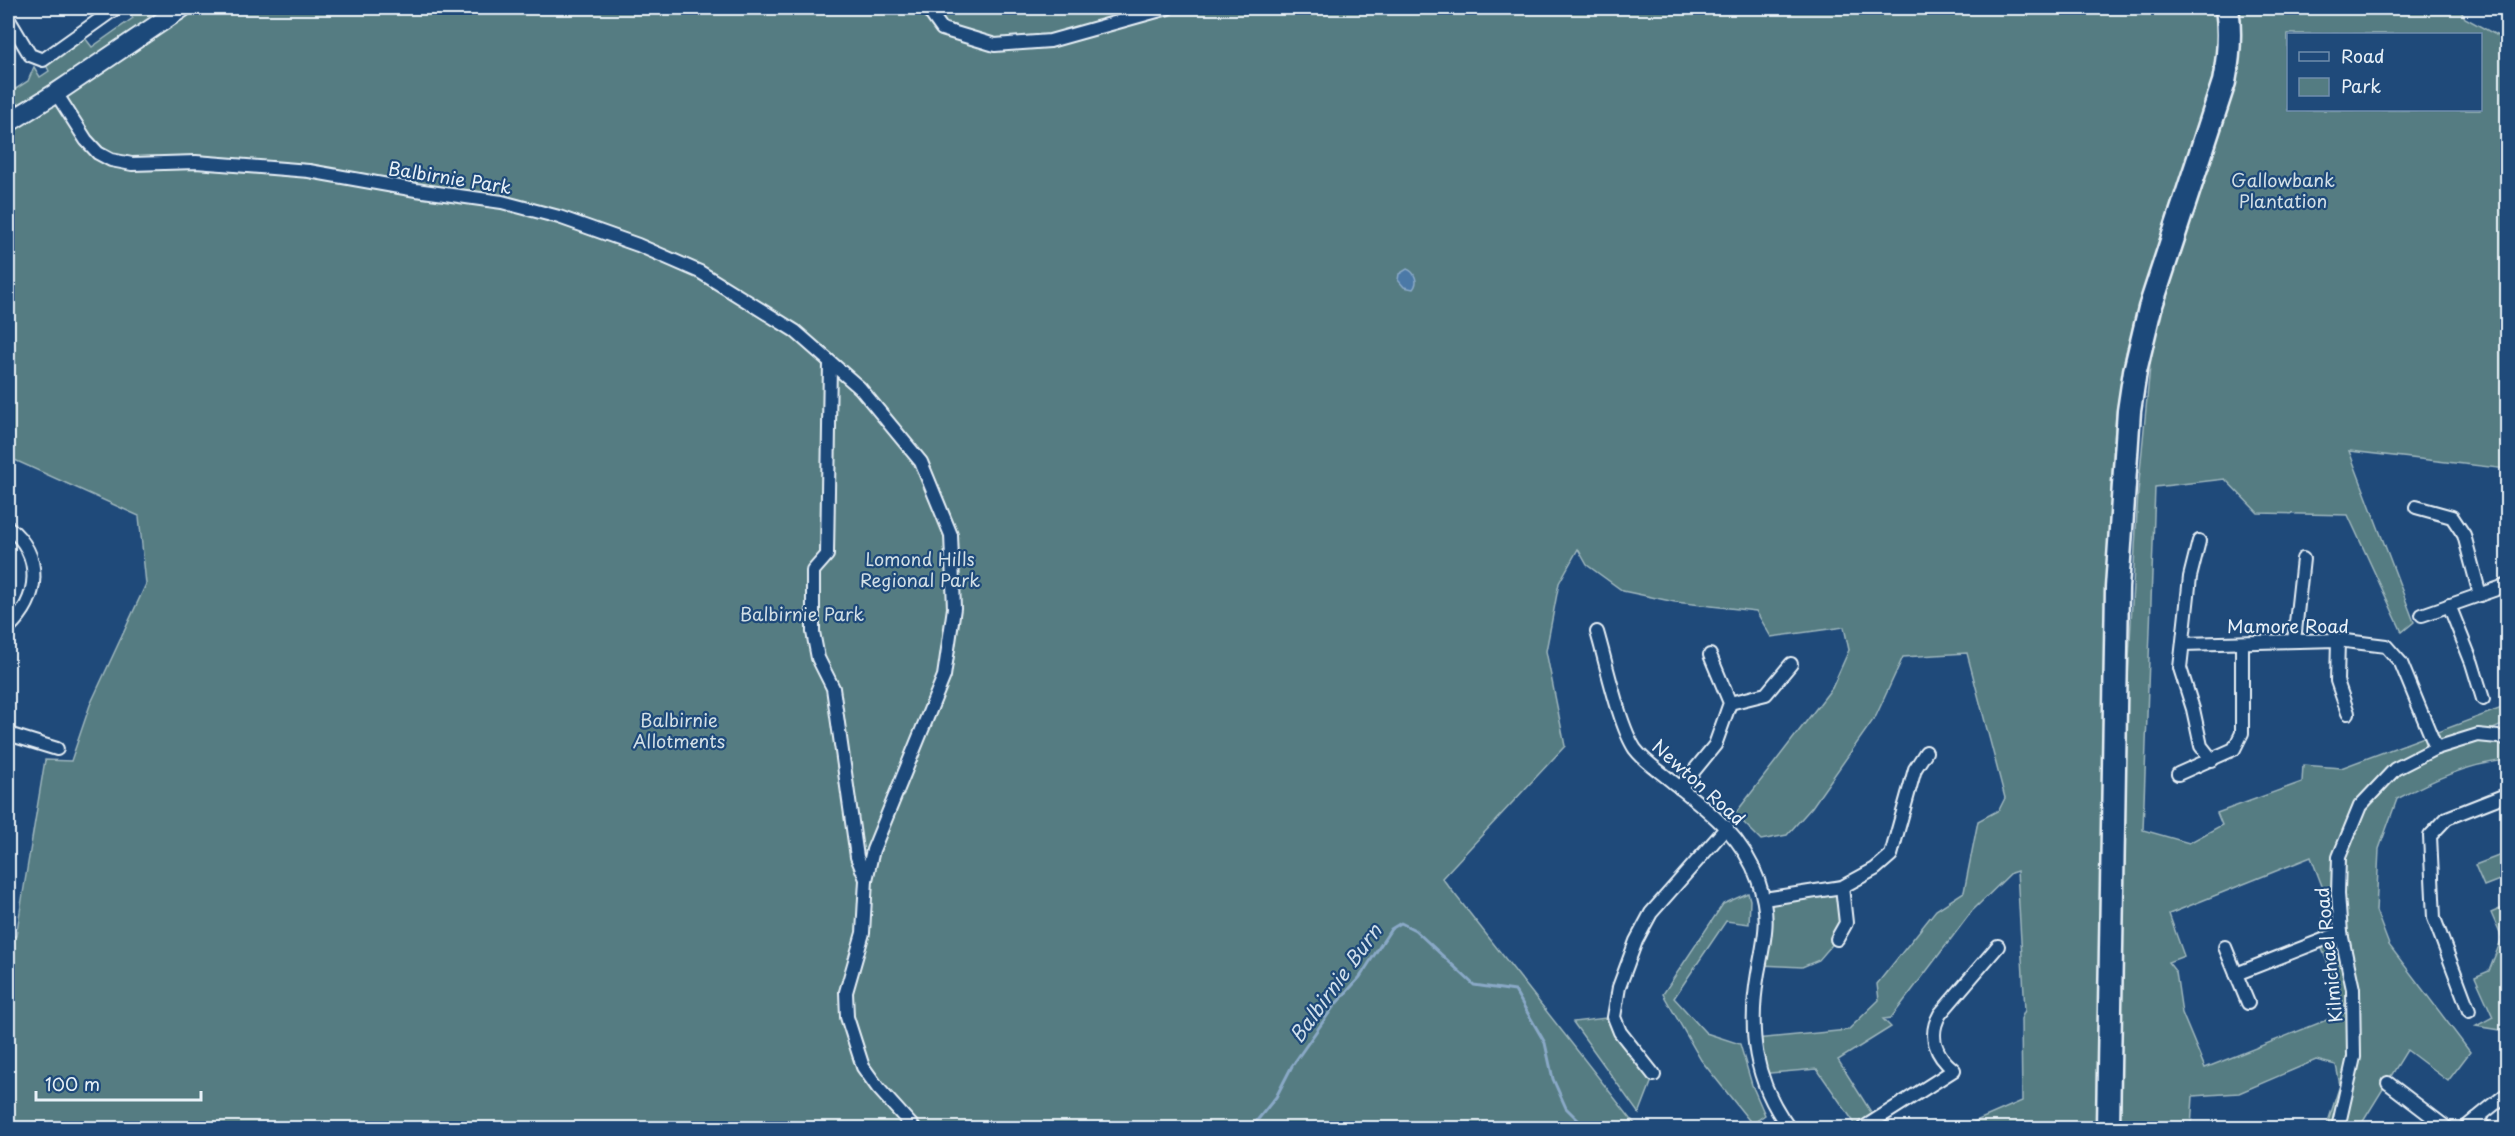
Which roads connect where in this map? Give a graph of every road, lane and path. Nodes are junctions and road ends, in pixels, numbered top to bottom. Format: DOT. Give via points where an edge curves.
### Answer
graph roads {
  1 [pos="116,8"];
  2 [pos="182,8"];
  3 [pos="927,8"];
  4 [pos="1168,8"];
  5 [pos="2227,8"];
  6 [pos="8,18"];
  7 [pos="56,93"];
  8 [pos="8,123"];
  9 [pos="830,364"];
  10 [pos="2416,507"];
  11 [pos="8,527"];
  12 [pos="2199,541"];
  13 [pos="2303,559"];
  14 [pos="2508,585"];
  15 [pos="2480,595"];
  16 [pos="2449,605"];
  17 [pos="2422,615"];
  18 [pos="8,628"];
  19 [pos="1597,632"];
  20 [pos="2338,640"];
  21 [pos="2294,641"];
  22 [pos="2242,643"];
  23 [pos="2183,644"];
  24 [pos="1710,656"];
  25 [pos="1791,664"];
  26 [pos="2483,699"];
  27 [pos="1730,703"];
  28 [pos="2349,713"];
  29 [pos="8,734"];
  30 [pos="2508,738"];
  31 [pos="2436,748"];
  32 [pos="57,749"];
  33 [pos="1926,752"];
  34 [pos="2212,759"];
  35 [pos="2178,774"];
  36 [pos="1680,788"];
  37 [pos="2508,794"];
  38 [pos="1727,827"];
  39 [pos="866,880"];
  40 [pos="1842,887"];
  41 [pos="1764,899"];
  42 [pos="2341,933"];
  43 [pos="1837,939"];
  44 [pos="1998,946"];
  45 [pos="2224,947"];
  46 [pos="2236,974"];
  47 [pos="2248,1003"];
  48 [pos="2469,1011"];
  49 [pos="1654,1075"];
  50 [pos="2388,1083"];
  51 [pos="2508,1093"];
  52 [pos="2481,1124"];
  53 [pos="914,1128"];
  54 [pos="1789,1128"];
  55 [pos="1863,1128"];
  56 [pos="2108,1128"];
  57 [pos="2338,1128"];
  58 [pos="2447,1128"];
  59 [pos="2465,1128"];
  1 -- 6 [label="street" via="43,60 30,55"];
  2 -- 7 [label="main road"];
  3 -- 4 [label="street" via="942,29 995,45 1050,41"];
  5 -- 56 [label="highway" via="2230,29 2224,82 2150,308 2129,411 2117,588"];
  7 -- 8 [label="main road"];
  7 -- 9 [label="street, Balbirnie Park" via="86,140 111,160 309,171 502,202 569,220 700,272 795,331"];
  9 -- 39 [label="street, Balbirnie Park" via="827,555 813,571 813,632 818,658 833,688 857,857"];
  9 -- 39 [label="street, Balbirnie Park" via="860,388 921,462 951,535 954,608 944,676 873,850"];
  10 -- 15 [label="street" via="2452,517 2464,535"];
  11 -- 18 [label="street" via="26,547 33,579 28,604"];
  12 -- 23 [label="street" via="2190,577"];
  13 -- 21 [label="street"];
  14 -- 15 [label="street"];
  15 -- 16 [label="street"];
  16 -- 17 [label="street"];
  16 -- 26 [label="street"];
  19 -- 36 [label="street, Newton Road" via="1635,748"];
  20 -- 21 [label="street, Mamore Road"];
  20 -- 28 [label="street" via="2337,681"];
  20 -- 31 [label="street, Mamore Road" via="2386,646 2401,663"];
  21 -- 22 [label="street, Mamore Road"];
  22 -- 23 [label="street, Mamore Road"];
  22 -- 34 [label="street" via="2242,733 2234,749"];
  23 -- 34 [label="street" via="2180,668 2202,746"];
  24 -- 27 [label="street"];
  25 -- 27 [label="street" via="1766,694"];
  27 -- 36 [label="street" via="1715,745"];
  29 -- 32 [label="street"];
  30 -- 31 [label="street, Kilmichael Road" via="2478,735"];
  31 -- 42 [label="street, Kilmichael Road" via="2395,769 2361,806 2339,857"];
  33 -- 40 [label="street" via="1915,769 1891,855"];
  34 -- 35 [label="street"];
  36 -- 38 [label="street, Newton Road"];
  37 -- 48 [label="street" via="2447,818 2430,836 2434,918"];
  38 -- 41 [label="street, Newton Road" via="1749,856"];
  38 -- 49 [label="street" via="1651,913 1618,987 1614,1017 1620,1032"];
  39 -- 53 [label="street, Balbirnie Park" via="863,933 846,992 847,1017 863,1067"];
  40 -- 41 [label="street"];
  40 -- 43 [label="street" via="1846,923"];
  41 -- 54 [label="street, Newton Road" via="1767,932 1752,1018 1759,1074"];
  42 -- 46 [label="street"];
  42 -- 57 [label="street, Kilmichael Road" via="2353,989 2354,1057"];
  44 -- 55 [label="street" via="1934,1023 1932,1040 1954,1070"];
  45 -- 46 [label="street"];
  46 -- 47 [label="street"];
  50 -- 58 [label="street"];
  51 -- 52 [label="street"];
  52 -- 59 [label="street"];
}
